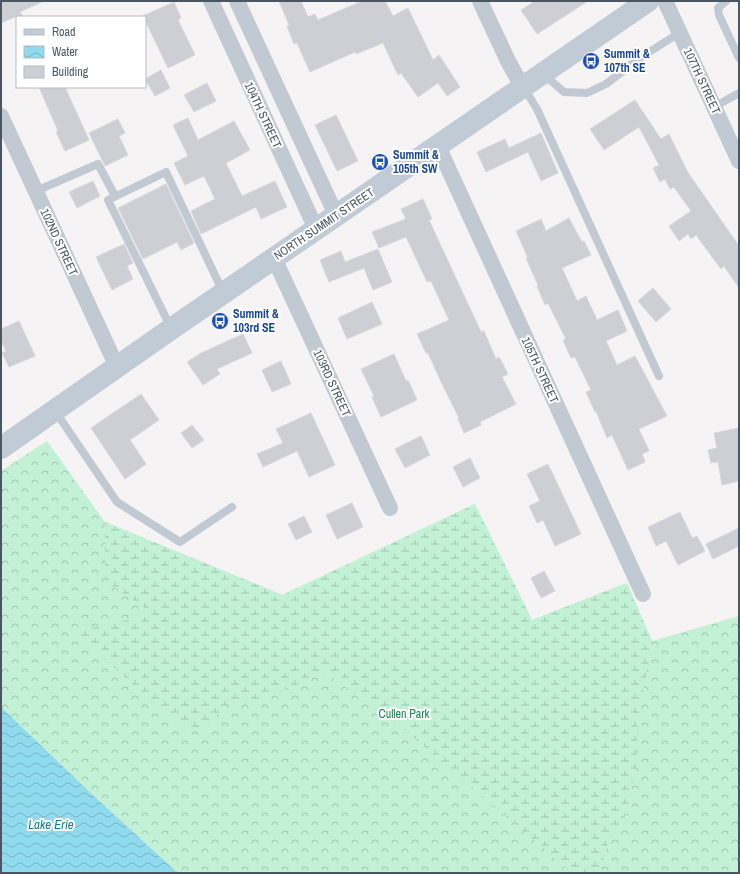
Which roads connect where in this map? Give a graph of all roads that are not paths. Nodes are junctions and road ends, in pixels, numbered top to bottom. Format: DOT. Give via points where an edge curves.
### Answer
graph roads {
  1 [pos="211,1"];
  2 [pos="237,1"];
  3 [pos="480,1"];
  4 [pos="648,1"];
  5 [pos="664,1"];
  6 [pos="726,1"];
  7 [pos="679,32"];
  8 [pos="739,58"];
  9 [pos="543,74"];
  10 [pos="523,88"];
  11 [pos="739,93"];
  12 [pos="714,107"];
  13 [pos="1,116"];
  14 [pos="438,146"];
  15 [pos="739,161"];
  16 [pos="36,191"];
  17 [pos="115,196"];
  18 [pos="336,215"];
  19 [pos="316,229"];
  20 [pos="274,258"];
  21 [pos="224,293"];
  22 [pos="171,329"];
  23 [pos="117,367"];
  24 [pos="659,376"];
  25 [pos="55,411"];
  26 [pos="1,448"];
  27 [pos="232,507"];
  28 [pos="390,508"];
  29 [pos="643,594"];
  1 -- 19 [label="street, 104TH STREET"];
  2 -- 18 [label="street, 104TH STREET"];
  3 -- 10 [label="street"];
  4 -- 9 [label="main road, NORTH SUMMIT STREET"];
  5 -- 7 [label="street, 107TH STREET"];
  6 -- 8 [label="lane" via="718,8 719,15"];
  7 -- 9 [label="lane" via="606,84 587,93 564,92"];
  7 -- 12 [label="street, 107TH STREET"];
  9 -- 10 [label="main road, NORTH SUMMIT STREET"];
  10 -- 14 [label="main road, NORTH SUMMIT STREET"];
  10 -- 24 [label="lane" via="537,109"];
  11 -- 12 [label="lane"];
  12 -- 15 [label="street, 107TH STREET"];
  13 -- 16 [label="street, 102ND STREET"];
  14 -- 18 [label="main road, NORTH SUMMIT STREET"];
  14 -- 29 [label="street, 105TH STREET"];
  16 -- 17 [label="lane" via="98,164"];
  16 -- 23 [label="street, 102ND STREET"];
  17 -- 21 [label="lane" via="166,172"];
  17 -- 22 [label="lane" via="108,200"];
  18 -- 19 [label="main road, NORTH SUMMIT STREET"];
  19 -- 20 [label="main road, NORTH SUMMIT STREET"];
  20 -- 21 [label="main road, NORTH SUMMIT STREET"];
  20 -- 28 [label="street, 103RD STREET"];
  21 -- 22 [label="main road, NORTH SUMMIT STREET"];
  22 -- 23 [label="main road, NORTH SUMMIT STREET"];
  23 -- 25 [label="main road, NORTH SUMMIT STREET"];
  25 -- 26 [label="main road, NORTH SUMMIT STREET"];
  25 -- 27 [label="lane" via="117,502 180,542"];
}
